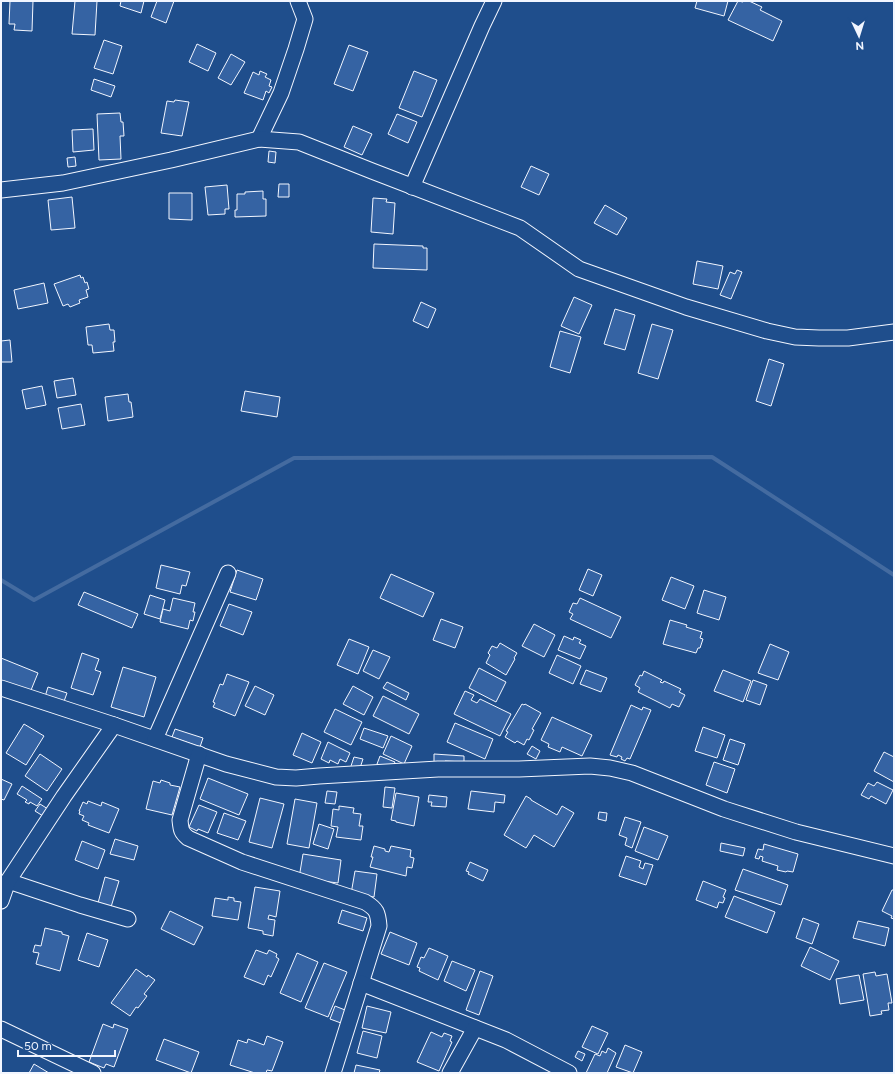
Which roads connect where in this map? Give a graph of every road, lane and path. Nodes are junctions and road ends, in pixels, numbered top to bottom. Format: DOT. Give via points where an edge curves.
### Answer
graph roads {
  1 [pos="298,1"];
  2 [pos="494,1"];
  3 [pos="259,139"];
  4 [pos="412,187"];
  5 [pos="1,190"];
  6 [pos="894,332"];
  7 [pos="228,573"];
  8 [pos="1,688"];
  9 [pos="114,725"];
  10 [pos="155,739"];
  11 [pos="199,754"];
  12 [pos="894,856"];
  13 [pos="8,881"];
  14 [pos="1,901"];
  15 [pos="128,920"];
  16 [pos="361,982"];
  17 [pos="475,1028"];
  18 [pos="1,1029"];
  19 [pos="93,1073"];
  20 [pos="333,1073"];
  21 [pos="450,1073"];
  22 [pos="569,1073"];
  1 -- 3 [label="street" via="305,19 281,93"];
  2 -- 4 [label="street"];
  3 -- 4 [label="street" via="299,142"];
  3 -- 5 [label="street" via="63,184"];
  4 -- 6 [label="street" via="520,228 579,269 686,307 795,337 848,338"];
  7 -- 10 [label="street"];
  8 -- 9 [label="street"];
  9 -- 10 [label="street"];
  9 -- 13 [label="street"];
  10 -- 11 [label="street"];
  11 -- 12 [label="street" via="276,777 296,778 438,769 590,766 610,768 632,773 724,810 788,830"];
  11 -- 16 [label="street" via="180,820 182,833 242,862 366,902 373,907 378,915 379,926"];
  13 -- 14 [label="street"];
  13 -- 15 [label="street"];
  16 -- 17 [label="street"];
  16 -- 20 [label="street"];
  17 -- 21 [label="street"];
  17 -- 22 [label="street" via="506,1040"];
  18 -- 19 [label="street"];
}
